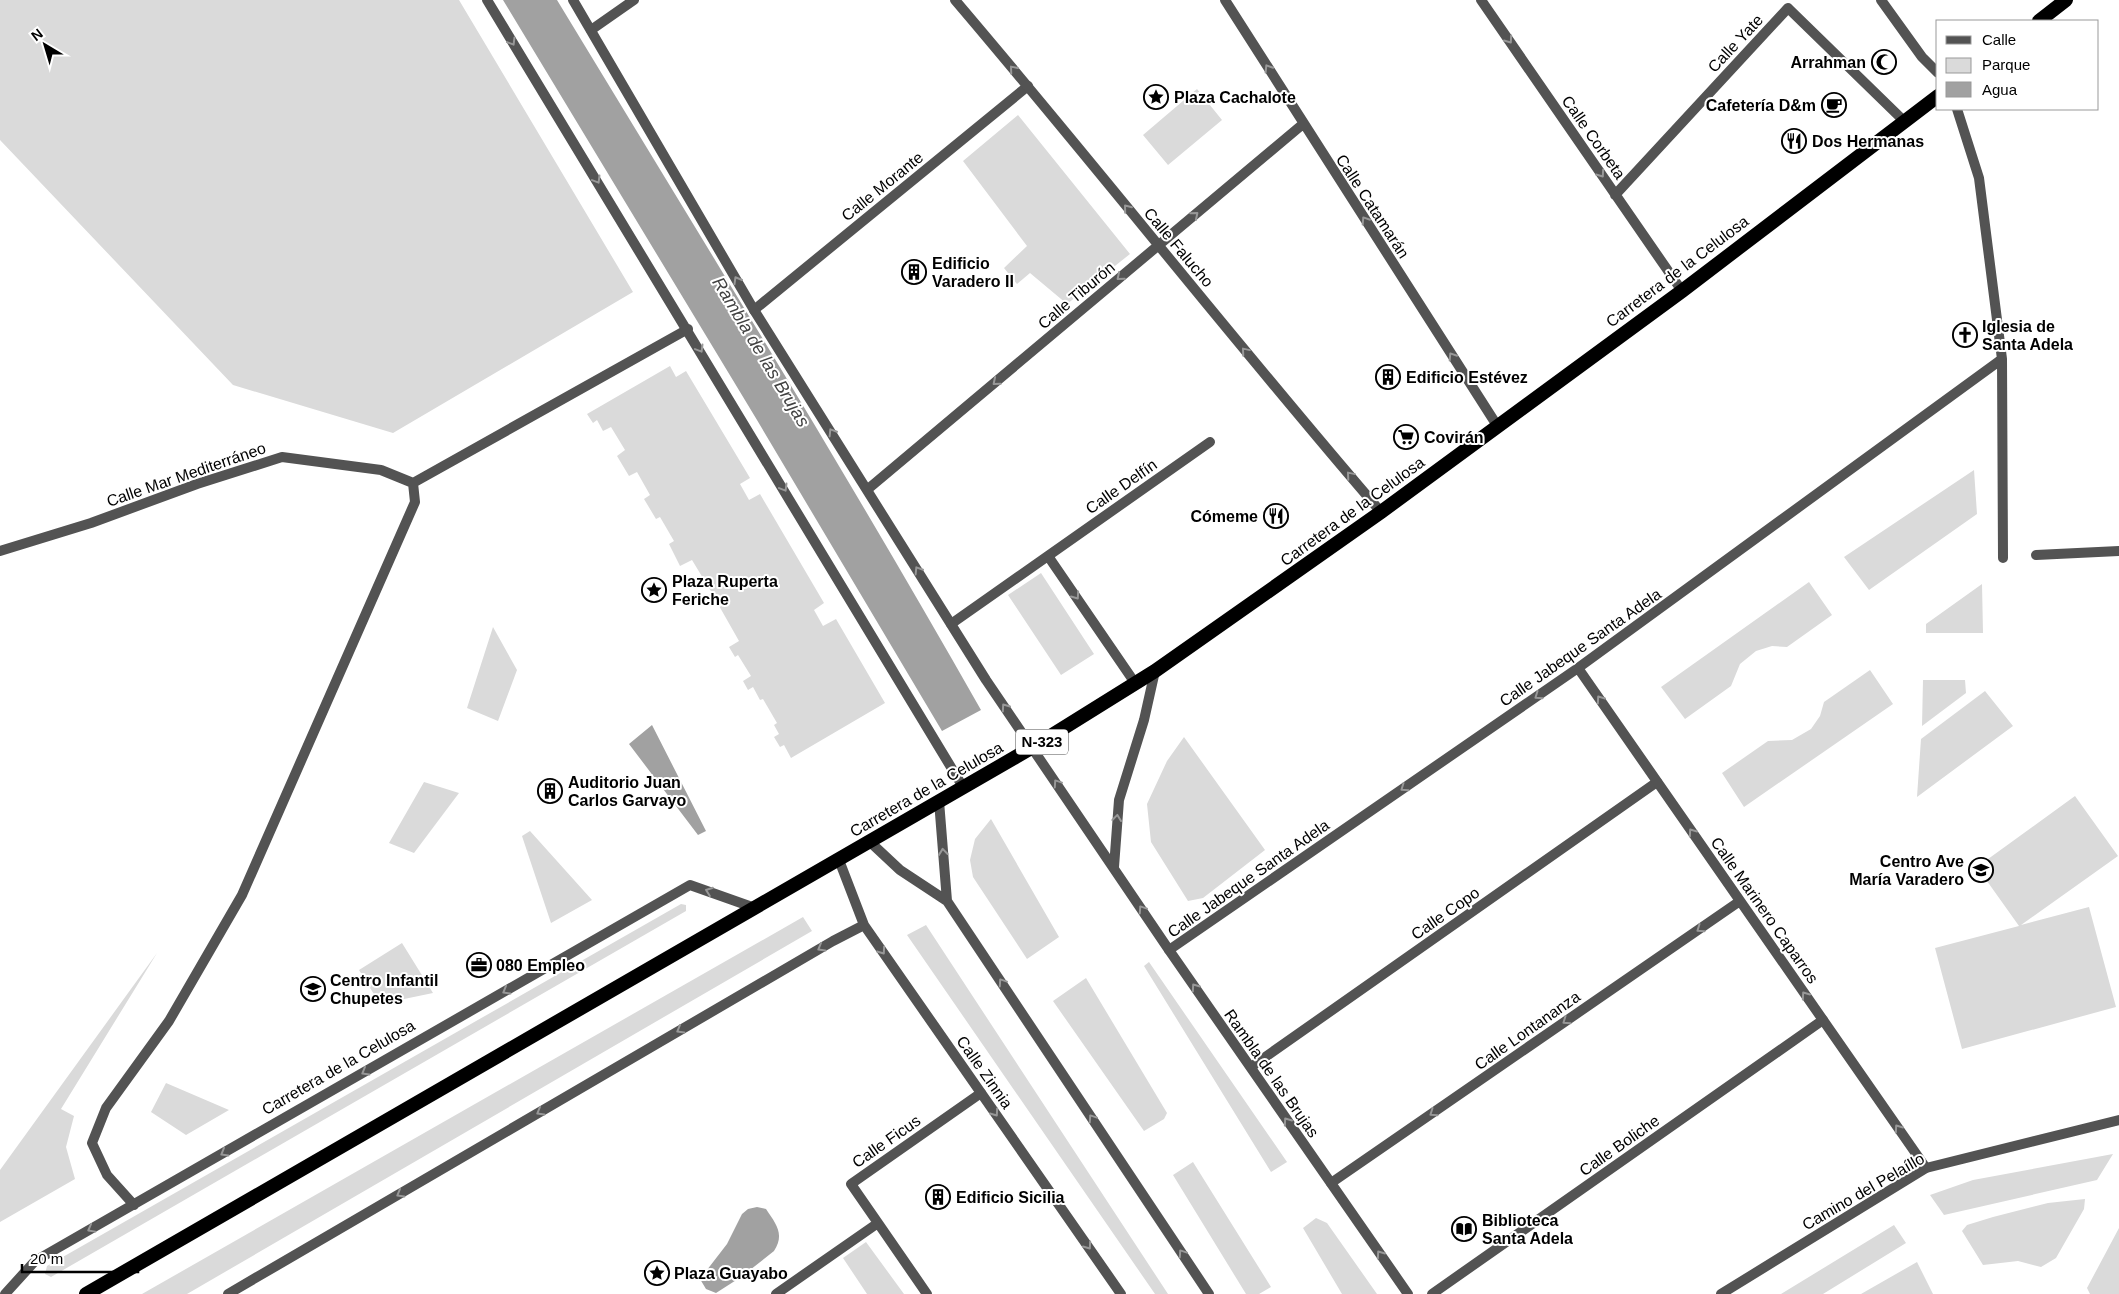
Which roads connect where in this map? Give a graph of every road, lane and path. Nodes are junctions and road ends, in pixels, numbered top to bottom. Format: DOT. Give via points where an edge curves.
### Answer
graph roads {
  1 [pos="487,0"];
  2 [pos="573,0"];
  3 [pos="634,0"];
  4 [pos="955,0"];
  5 [pos="1225,0"];
  6 [pos="1481,0"];
  7 [pos="1881,0"];
  8 [pos="2066,0"];
  9 [pos="2039,20"];
  10 [pos="591,30"];
  11 [pos="1936,71"];
  12 [pos="1028,86"];
  13 [pos="1936,97"];
  14 [pos="1957,110"];
  15 [pos="1904,121"];
  16 [pos="1303,124"];
  17 [pos="1615,195"];
  18 [pos="1158,246"];
  19 [pos="1682,291"];
  20 [pos="754,310"];
  21 [pos="688,330"];
  22 [pos="2002,359"];
  23 [pos="1498,427"];
  24 [pos="1210,442"];
  25 [pos="413,483"];
  26 [pos="868,489"];
  27 [pos="1381,512"];
  28 [pos="2119,551"];
  29 [pos="0,552"];
  30 [pos="2036,555"];
  31 [pos="1048,556"];
  32 [pos="2003,558"];
  33 [pos="951,624"];
  34 [pos="1578,668"];
  35 [pos="1155,671"];
  36 [pos="1135,683"];
  37 [pos="1033,747"];
  38 [pos="1657,782"];
  39 [pos="963,787"];
  40 [pos="940,801"];
  41 [pos="869,841"];
  42 [pos="839,860"];
  43 [pos="1114,867"];
  44 [pos="947,900"];
  45 [pos="1740,901"];
  46 [pos="755,908"];
  47 [pos="864,925"];
  48 [pos="1169,950"];
  49 [pos="1823,1020"];
  50 [pos="1250,1067"];
  51 [pos="981,1093"];
  52 [pos="2119,1120"];
  53 [pos="1926,1168"];
  54 [pos="1330,1183"];
  55 [pos="134,1205"];
  56 [pos="878,1223"];
  57 [pos="6,1294"];
  58 [pos="86,1294"];
  59 [pos="228,1294"];
  60 [pos="776,1294"];
  61 [pos="927,1294"];
  62 [pos="1121,1294"];
  63 [pos="1209,1294"];
  64 [pos="1408,1294"];
  65 [pos="1432,1294"];
  66 [pos="1721,1294"];
  1 -- 21 [label="street, one-way"];
  2 -- 10 [label="street, Rambla de las Brujas"];
  3 -- 10 [label="street"];
  12 -- 4 [label="street, Calle Falucho, one-way"];
  16 -- 5 [label="street, Calle Catamarán, one-way"];
  6 -- 17 [label="street, Calle Corbeta, one-way"];
  7 -- 11 [label="street"];
  8 -- 9 [label="highway"];
  20 -- 10 [label="street, Rambla de las Brujas, one-way"];
  18 -- 12 [label="street, Calle Falucho, one-way"];
  12 -- 20 [label="street, Calle Morante"];
  13 -- 15 [label="highway, Carretera de la Celulosa / N-323"];
  14 -- 22 [label="street" via="1979,178"];
  15 -- 17 [label="street, Calle Yate" via="1788,8"];
  15 -- 19 [label="highway, Carretera de la Celulosa / N-323"];
  18 -- 16 [label="street, Calle Tiburón, one-way"];
  23 -- 16 [label="street, Calle Catamarán, one-way"];
  17 -- 19 [label="street, Calle Corbeta"];
  18 -- 26 [label="street, Calle Tiburón, one-way"];
  27 -- 18 [label="street, Calle Falucho, one-way"];
  19 -- 23 [label="highway, Carretera de la Celulosa / N-323"];
  26 -- 20 [label="street, Rambla de las Brujas, one-way"];
  21 -- 25 [label="street"];
  21 -- 39 [label="street, one-way"];
  22 -- 32 [label="street"];
  22 -- 34 [label="street, Calle Jabeque Santa Adela"];
  23 -- 27 [label="highway, Carretera de la Celulosa / N-323"];
  24 -- 31 [label="street, Calle Delfín"];
  25 -- 29 [label="street, Calle Mar Mediterráneo" via="381,470 282,457"];
  25 -- 55 [label="street" via="415,502 242,895 169,1021 106,1108 92,1143 107,1176"];
  33 -- 26 [label="street, Rambla de las Brujas, one-way"];
  27 -- 35 [label="highway, Carretera de la Celulosa / N-323"];
  28 -- 30 [label="street"];
  31 -- 33 [label="street, Calle Delfín"];
  31 -- 36 [label="street, one-way"];
  37 -- 33 [label="street, Rambla de las Brujas, one-way"];
  38 -- 34 [label="street, Calle Marinero Caparros, one-way"];
  34 -- 48 [label="street, Calle Jabeque Santa Adela, one-way"];
  35 -- 36 [label="highway, Carretera de la Celulosa / N-323"];
  43 -- 35 [label="street, one-way" via="1119,800 1144,720"];
  36 -- 37 [label="highway, Carretera de la Celulosa / N-323"];
  37 -- 39 [label="highway, Carretera de la Celulosa / N-323"];
  43 -- 37 [label="street, Rambla de las Brujas, one-way"];
  45 -- 38 [label="street, Calle Marinero Caparros, one-way"];
  38 -- 50 [label="street, Calle Copo"];
  39 -- 40 [label="highway, Carretera de la Celulosa / N-323"];
  40 -- 41 [label="highway, Carretera de la Celulosa / N-323"];
  44 -- 40 [label="street, one-way"];
  41 -- 42 [label="highway, Carretera de la Celulosa / N-323"];
  41 -- 44 [label="street" via="900,870"];
  42 -- 46 [label="highway, Carretera de la Celulosa / N-323"];
  42 -- 47 [label="street, Calle Zinnia"];
  48 -- 43 [label="street, Rambla de las Brujas, one-way"];
  63 -- 44 [label="street, one-way"];
  49 -- 45 [label="street, Calle Marinero Caparros, one-way"];
  45 -- 54 [label="street, Calle Lontananza, one-way"];
  46 -- 55 [label="street, Carretera de la Celulosa, one-way" via="690,884"];
  46 -- 58 [label="highway, Carretera de la Celulosa / N-323"];
  47 -- 51 [label="street, Calle Zinnia, one-way"];
  47 -- 59 [label="street, one-way" via="833,940"];
  50 -- 48 [label="street, Rambla de las Brujas, one-way"];
  53 -- 49 [label="street, Calle Marinero Caparros, one-way"];
  49 -- 65 [label="street, Calle Boliche"];
  54 -- 50 [label="street, Rambla de las Brujas, one-way"];
  51 -- 56 [label="street, Calle Ficus" via="851,1184"];
  51 -- 62 [label="street, Calle Zinnia, one-way"];
  52 -- 53 [label="street, Camino del Pelaíllo"];
  53 -- 66 [label="street, Camino del Pelaíllo"];
  64 -- 54 [label="street, Rambla de las Brujas, one-way"];
  55 -- 57 [label="street, Carretera de la Celulosa, one-way" via="35,1261"];
  56 -- 60 [label="street"];
  56 -- 61 [label="street"];
}
